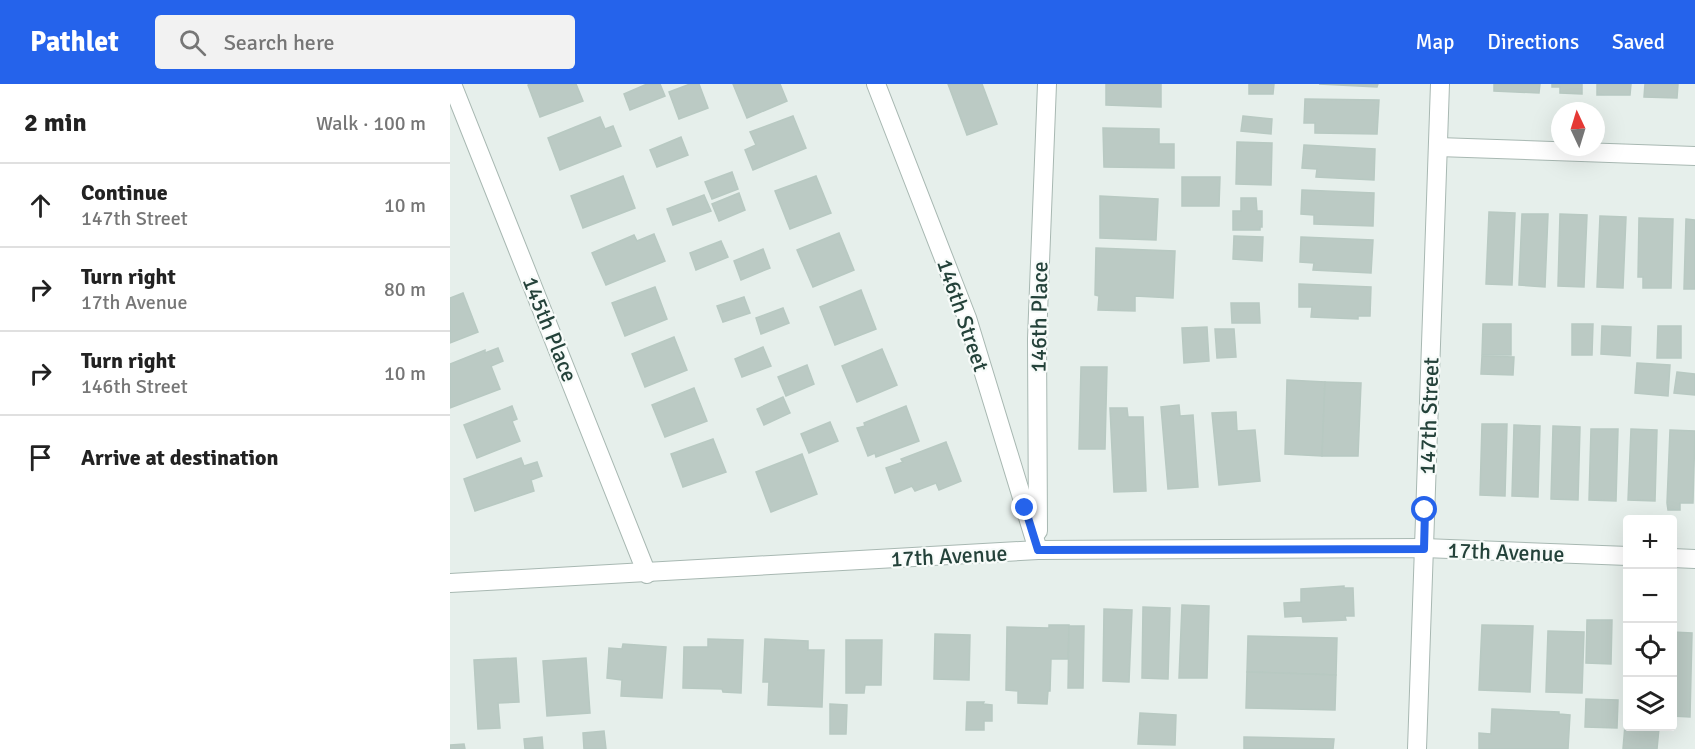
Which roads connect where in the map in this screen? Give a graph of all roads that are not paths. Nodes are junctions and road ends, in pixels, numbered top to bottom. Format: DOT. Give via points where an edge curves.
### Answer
graph roads {
  1 [pos="452,84"];
  2 [pos="876,84"];
  3 [pos="1047,84"];
  4 [pos="1440,84"];
  5 [pos="1438,147"];
  6 [pos="1695,156"];
  7 [pos="1424,549"];
  8 [pos="1038,550"];
  9 [pos="1623,556"];
  10 [pos="1677,558"];
  11 [pos="1695,559"];
  12 [pos="647,574"];
  13 [pos="450,584"];
  14 [pos="1417,749"];
  1 -- 12 [label="street, 145th Place"];
  2 -- 8 [label="street, 146th Street" via="967,318"];
  3 -- 8 [label="street, 146th Place" via="1037,339"];
  4 -- 5 [label="street, 147th Street"];
  5 -- 6 [label="street"];
  5 -- 7 [label="street, 147th Street"];
  7 -- 8 [label="street, 17th Avenue"];
  7 -- 9 [label="street, 17th Avenue"];
  7 -- 14 [label="street, 147th Street"];
  8 -- 12 [label="street, 17th Avenue"];
  10 -- 11 [label="street"];
  12 -- 13 [label="street, 17th Avenue"];
}
